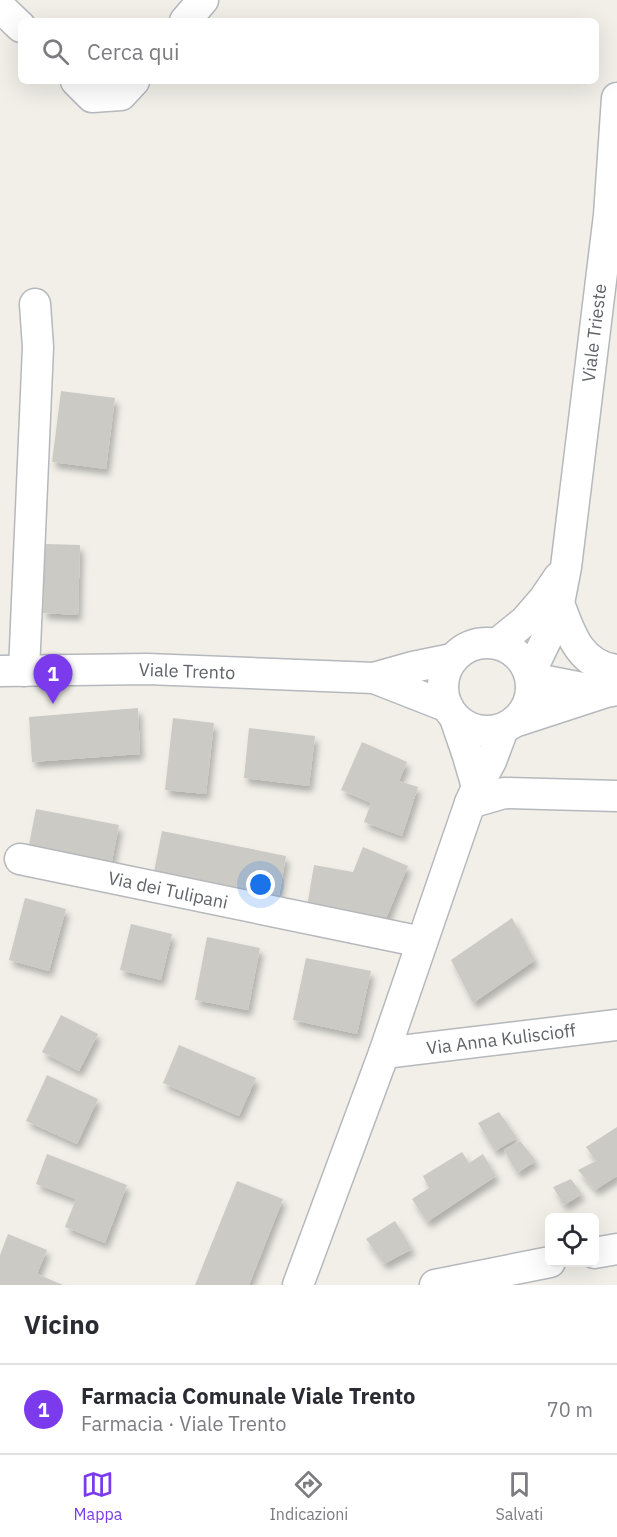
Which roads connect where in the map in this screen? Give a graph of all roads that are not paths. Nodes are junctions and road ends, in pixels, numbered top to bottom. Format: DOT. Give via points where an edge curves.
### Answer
graph roads {
  1 [pos="203,0"];
  2 [pos="0,7"];
  3 [pos="188,18"];
  4 [pos="18,24"];
  5 [pos="79,84"];
  6 [pos="131,84"];
  7 [pos="617,98"];
  8 [pos="35,304"];
  9 [pos="566,567"];
  10 [pos="559,603"];
  11 [pos="498,643"];
  12 [pos="452,659"];
  13 [pos="12,671"];
  14 [pos="531,676"];
  15 [pos="374,678"];
  16 [pos="613,684"];
  17 [pos="452,712"];
  18 [pos="508,725"];
  19 [pos="473,795"];
  20 [pos="617,796"];
  21 [pos="20,859"];
  22 [pos="422,942"];
  23 [pos="617,1025"];
  24 [pos="384,1053"];
  25 [pos="617,1249"];
  26 [pos="599,1252"];
  27 [pos="545,1263"];
  28 [pos="298,1285"];
  29 [pos="435,1285"];
  1 -- 3 [label="street"];
  2 -- 4 [label="street"];
  5 -- 6 [label="street" via="92,97 121,95"];
  7 -- 9 [label="street, Viale Trieste" via="609,215"];
  8 -- 13 [label="street" via="38,347"];
  9 -- 10 [label="street, Viale Trieste"];
  9 -- 11 [label="street, Viale Trieste" via="525,621"];
  10 -- 14 [label="street, Viale Trieste"];
  10 -- 16 [label="street" via="571,636 586,658 608,669"];
  11 -- 12 [label="street" via="473,644"];
  11 -- 14 [label="street" via="523,660"];
  12 -- 15 [label="street, Viale Trento"];
  12 -- 17 [label="street" via="443,682 444,698"];
  13 -- 15 [label="street, Viale Trento" via="147,669"];
  14 -- 16 [label="street"];
  14 -- 18 [label="street" via="529,703 523,714"];
  15 -- 17 [label="street, Viale Trento"];
  16 -- 18 [label="street"];
  17 -- 18 [label="street" via="478,730"];
  17 -- 19 [label="street" via="468,756"];
  18 -- 19 [label="street"];
  19 -- 20 [label="street"];
  19 -- 22 [label="street"];
  21 -- 22 [label="street, Via dei Tulipani"];
  22 -- 24 [label="street"];
  23 -- 24 [label="street, Via Anna Kuliscioff"];
  24 -- 28 [label="street"];
  25 -- 26 [label="street"];
  27 -- 29 [label="street"];
}
